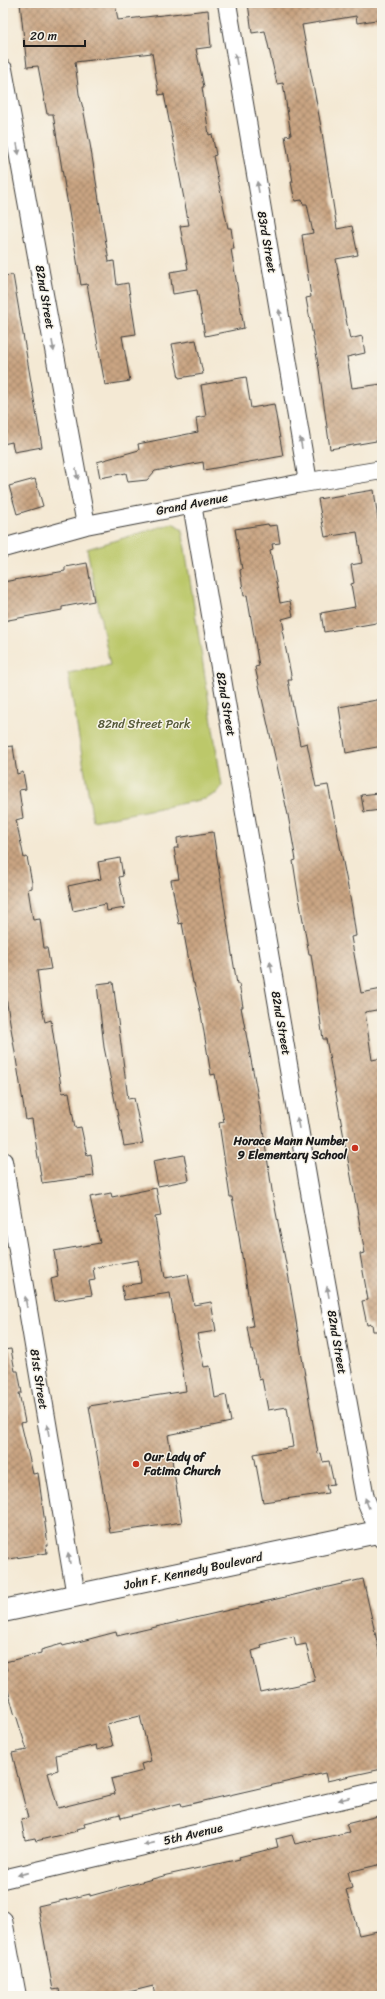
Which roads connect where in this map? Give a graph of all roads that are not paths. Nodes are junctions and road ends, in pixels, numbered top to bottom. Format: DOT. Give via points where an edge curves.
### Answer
graph roads {
  1 [pos="227,3"];
  2 [pos="3,69"];
  3 [pos="382,470"];
  4 [pos="308,482"];
  5 [pos="192,504"];
  6 [pos="86,525"];
  7 [pos="3,548"];
  8 [pos="3,1161"];
  9 [pos="381,1534"];
  10 [pos="76,1596"];
  11 [pos="3,1611"];
  12 [pos="382,1790"];
  13 [pos="3,1879"];
  14 [pos="3,1920"];
  15 [pos="17,1996"];
  4 -- 1 [label="street, 83rd Street, one-way"];
  2 -- 6 [label="street, 82nd Street, one-way"];
  3 -- 4 [label="street, Grand Avenue"];
  4 -- 5 [label="street, Grand Avenue"];
  5 -- 6 [label="street, Grand Avenue"];
  9 -- 5 [label="street, 82nd Street, one-way" via="365,1498"];
  6 -- 7 [label="street, Grand Avenue"];
  10 -- 8 [label="street, 81st Street, one-way"];
  9 -- 10 [label="main road, John F. Kennedy Boulevard"];
  10 -- 11 [label="main road, John F. Kennedy Boulevard"];
  12 -- 13 [label="street, 5th Avenue, one-way"];
  14 -- 15 [label="street"];
}
